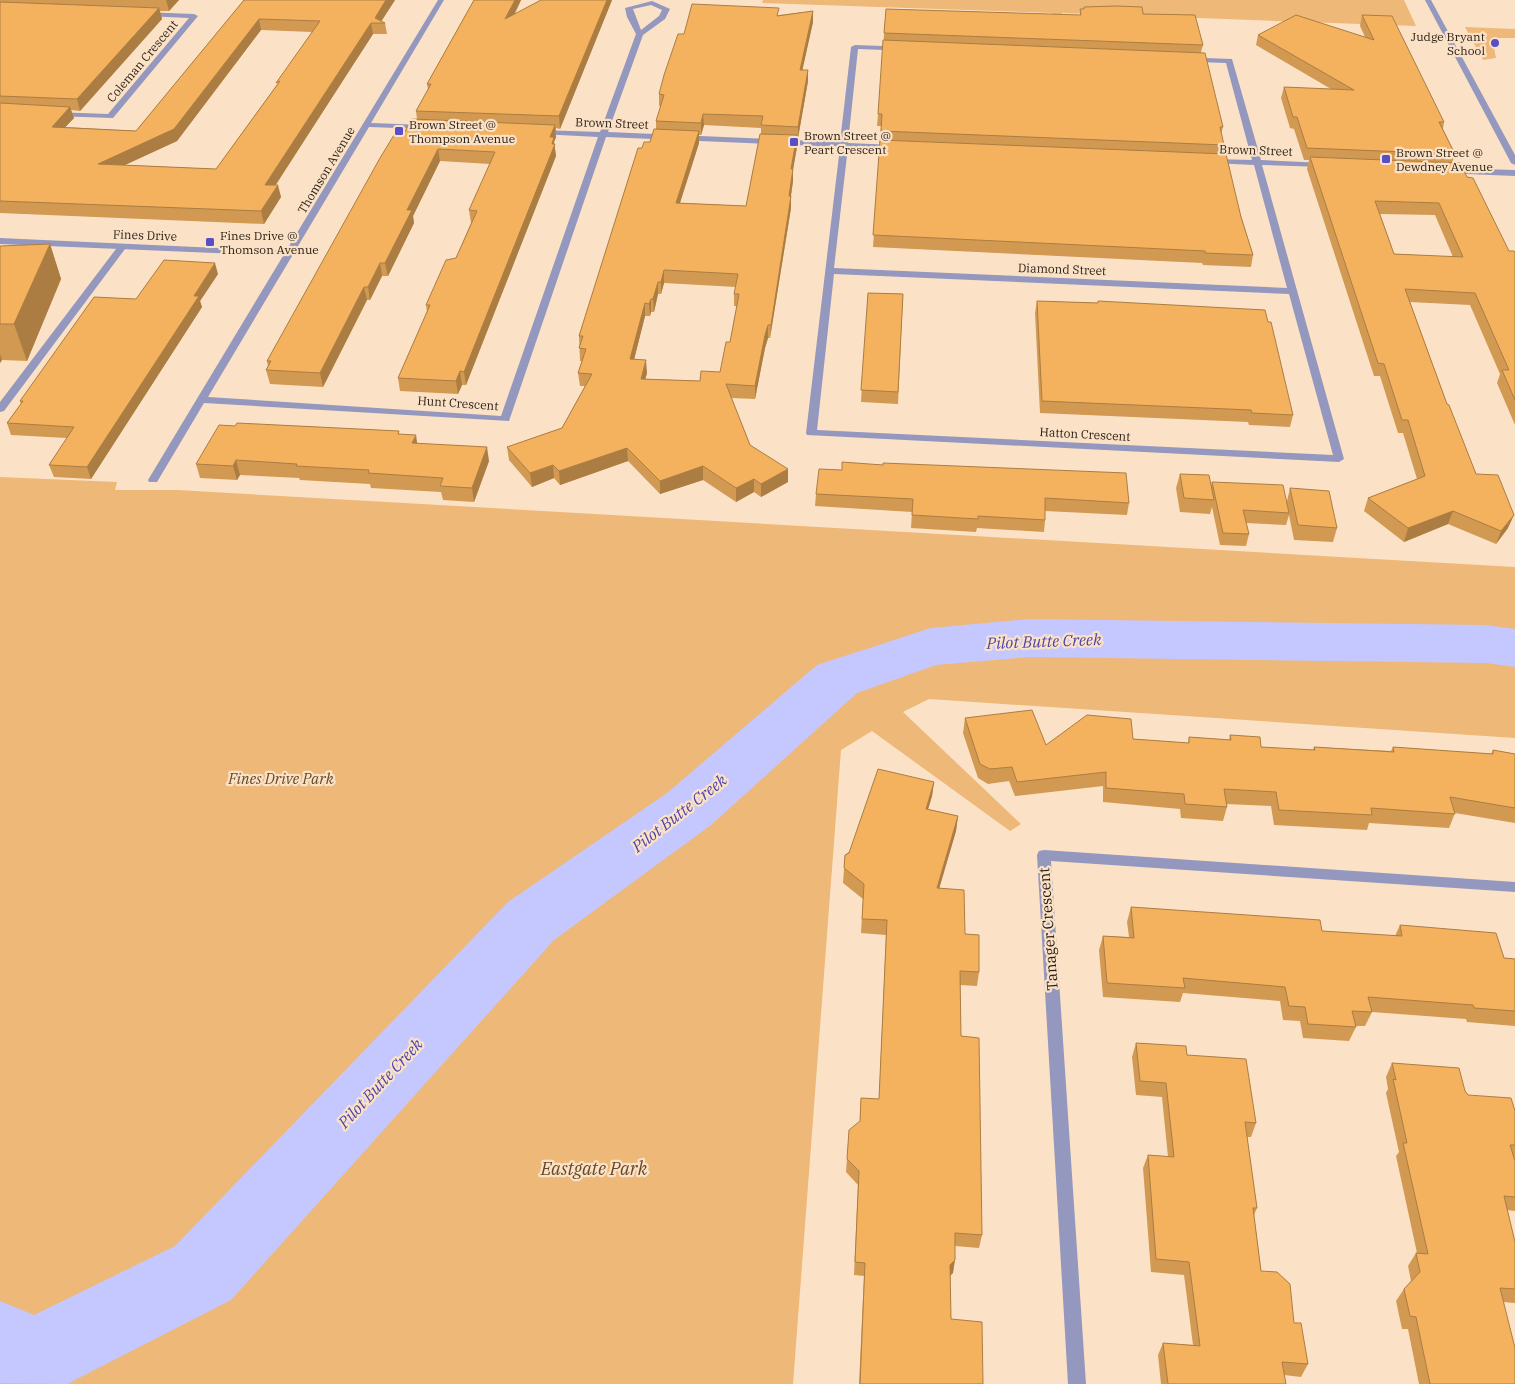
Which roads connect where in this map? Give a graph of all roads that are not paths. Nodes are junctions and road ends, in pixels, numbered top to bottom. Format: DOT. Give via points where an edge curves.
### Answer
graph roads {
  1 [pos="441,0"];
  2 [pos="1428,0"];
  3 [pos="136,14"];
  4 [pos="640,34"];
  5 [pos="50,113"];
  6 [pos="368,125"];
  7 [pos="431,128"];
  8 [pos="526,132"];
  9 [pos="603,135"];
  10 [pos="842,145"];
  11 [pos="902,148"];
  12 [pos="1207,160"];
  13 [pos="1256,162"];
  14 [pos="1515,163"];
  15 [pos="1336,166"];
  16 [pos="1436,170"];
  17 [pos="1515,174"];
  18 [pos="0,241"];
  19 [pos="122,247"];
  20 [pos="290,254"];
  21 [pos="829,271"];
  22 [pos="1294,291"];
  23 [pos="201,400"];
  24 [pos="0,410"];
  25 [pos="153,480"];
  26 [pos="1515,887"];
  27 [pos="1077,1384"];
  1 -- 6 [label="street, Thomson Avenue"];
  2 -- 14 [label="street"];
  3 -- 5 [label="street, Coleman Crescent" via="194,16 110,116"];
  4 -- 4 [label="street" via="662,17 666,9 652,3 629,8"];
  4 -- 9 [label="street"];
  6 -- 7 [label="street"];
  6 -- 20 [label="street, Thomson Avenue"];
  8 -- 9 [label="street, Brown Street"];
  9 -- 10 [label="street, Brown Street"];
  9 -- 23 [label="street, Hunt Crescent" via="505,418"];
  10 -- 11 [label="street, Brown Street"];
  10 -- 13 [label="street, Hatton Crescent" via="855,47 1229,61"];
  10 -- 21 [label="street, Hatton Crescent"];
  12 -- 13 [label="street, Brown Street"];
  13 -- 15 [label="street, Brown Street"];
  13 -- 22 [label="street, Hatton Crescent"];
  16 -- 17 [label="street"];
  18 -- 19 [label="street, Fines Drive"];
  19 -- 20 [label="street, Fines Drive"];
  19 -- 24 [label="street"];
  20 -- 23 [label="street, Thomson Avenue"];
  21 -- 22 [label="street, Diamond Street"];
  21 -- 22 [label="street, Hatton Crescent" via="811,433 1339,459"];
  23 -- 25 [label="street, Thomson Avenue"];
  26 -- 27 [label="street, Tanager Crescent" via="1044,856"];
}
